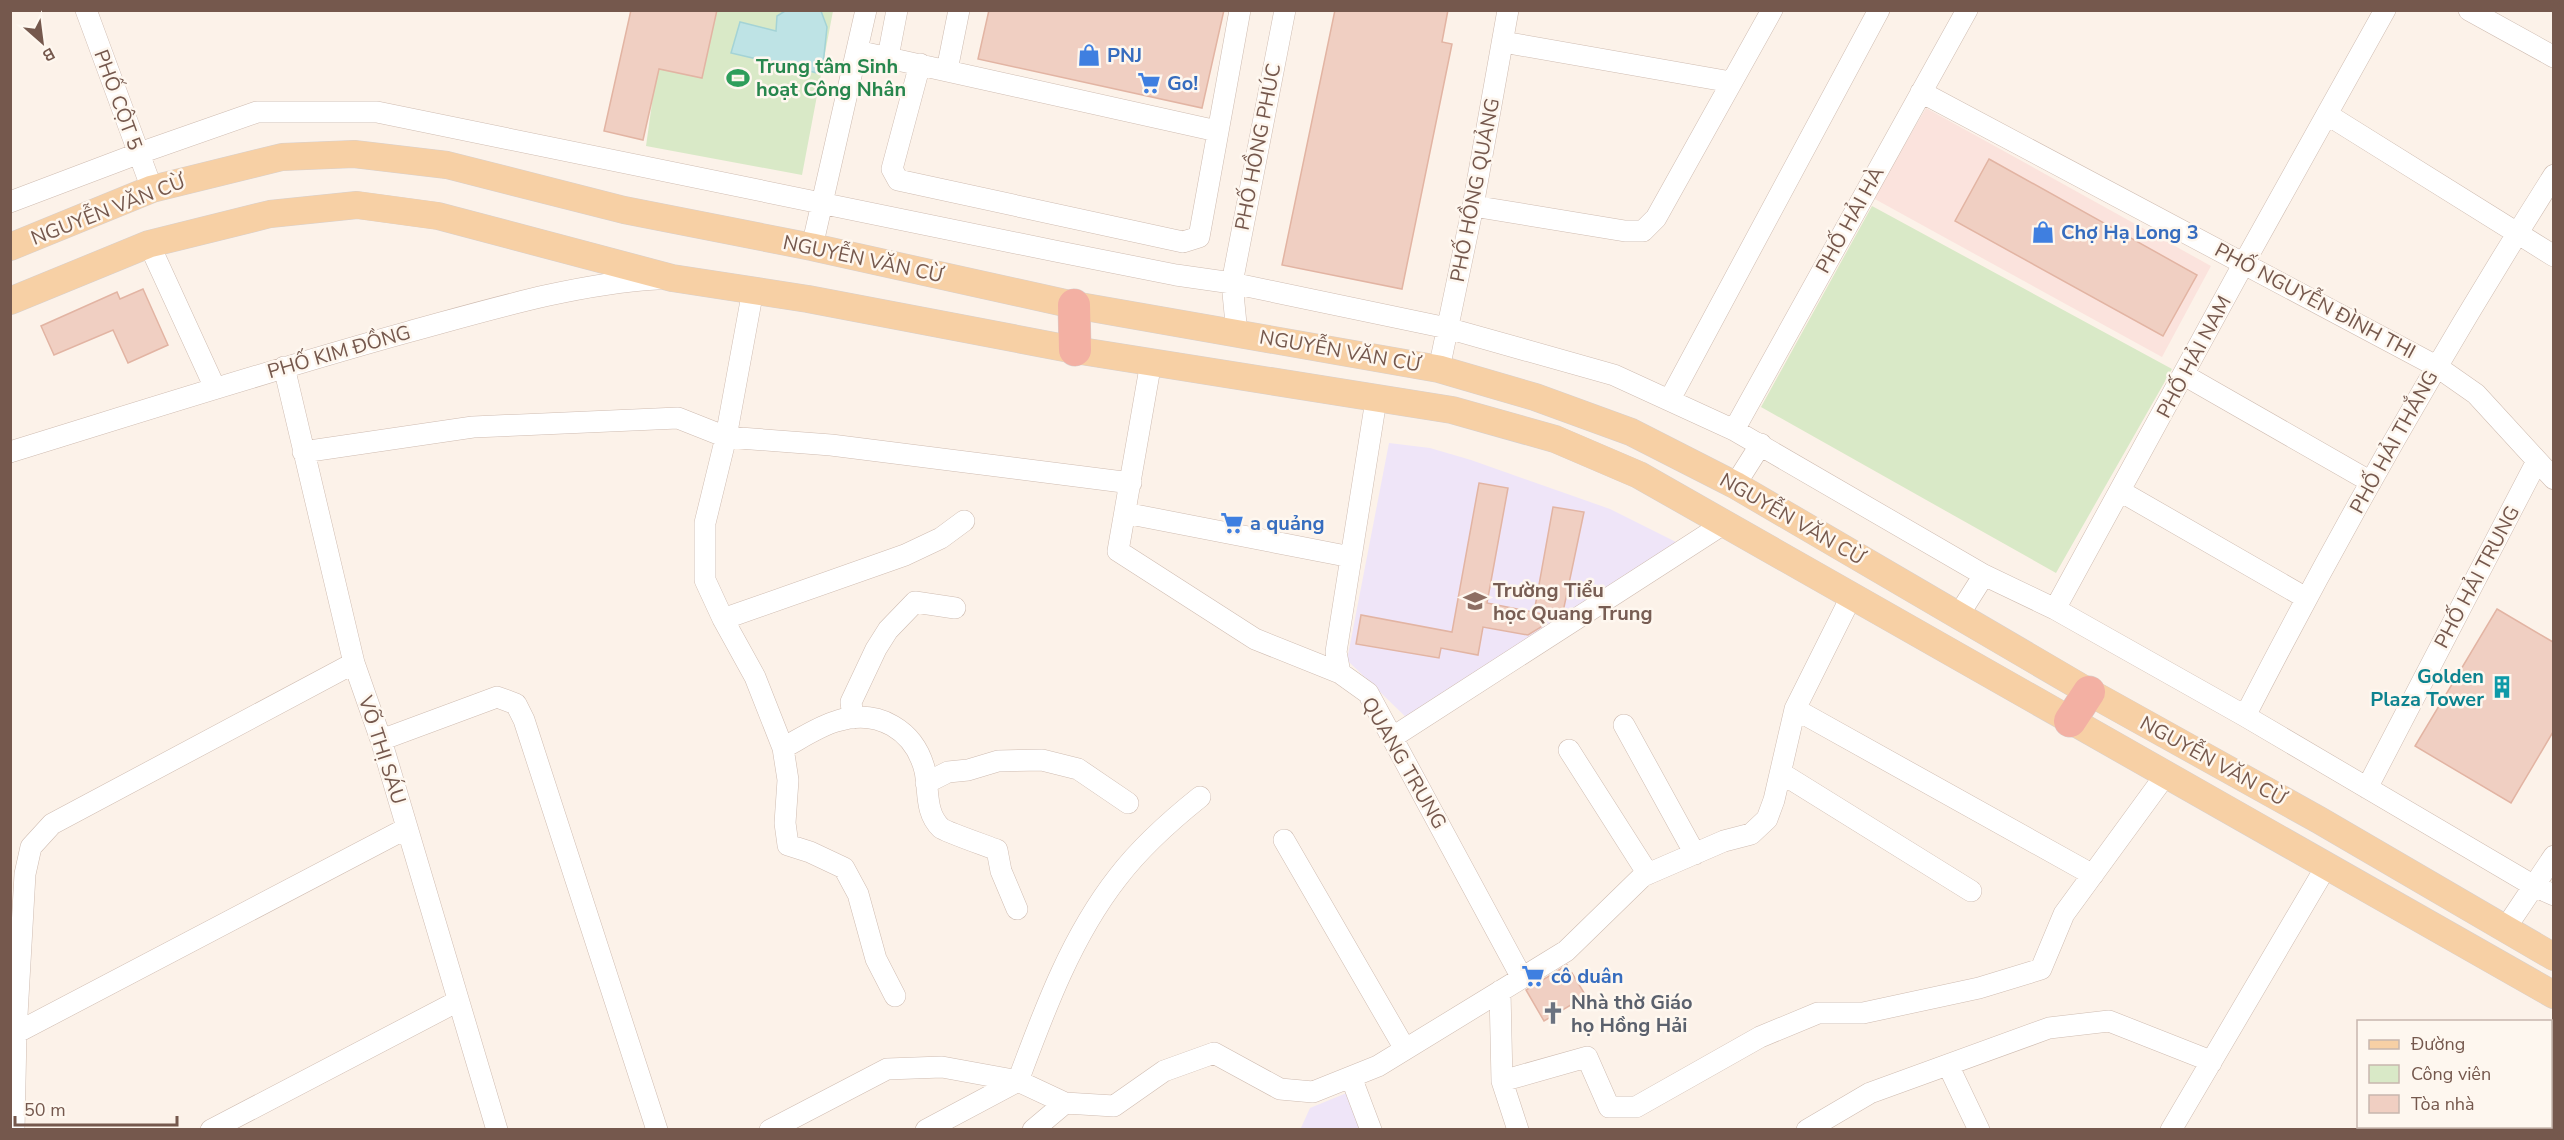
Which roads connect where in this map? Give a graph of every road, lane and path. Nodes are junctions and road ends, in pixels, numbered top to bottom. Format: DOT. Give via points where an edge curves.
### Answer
graph roads {
  1 [pos="86,10"];
  2 [pos="866,10"];
  3 [pos="897,10"];
  4 [pos="959,10"];
  5 [pos="1240,10"];
  6 [pos="1285,10"];
  7 [pos="1508,10"];
  8 [pos="1772,10"];
  9 [pos="1880,10"];
  10 [pos="1967,10"];
  11 [pos="2385,10"];
  12 [pos="2469,10"];
  13 [pos="1503,42"];
  14 [pos="857,51"];
  15 [pos="888,57"];
  16 [pos="2553,57"];
  17 [pos="920,64"];
  18 [pos="947,70"];
  19 [pos="1731,82"];
  20 [pos="1921,92"];
  21 [pos="2328,115"];
  22 [pos="1217,131"];
  23 [pos="137,154"];
  24 [pos="2553,175"];
  25 [pos="152,189"];
  26 [pos="10,202"];
  27 [pos="823,202"];
  28 [pos="1473,206"];
  29 [pos="2517,233"];
  30 [pos="1183,242"];
  31 [pos="149,244"];
  32 [pos="10,247"];
  33 [pos="812,247"];
  34 [pos="2553,256"];
  35 [pos="2244,263"];
  36 [pos="1176,275"];
  37 [pos="672,278"];
  38 [pos="1232,282"];
  39 [pos="753,290"];
  40 [pos="10,302"];
  41 [pos="1074,305"];
  42 [pos="1448,328"];
  43 [pos="1238,334"];
  44 [pos="1075,350"];
  45 [pos="1151,362"];
  46 [pos="2436,366"];
  47 [pos="284,367"];
  48 [pos="1439,369"];
  49 [pos="2184,375"];
  50 [pos="215,388"];
  51 [pos="1670,399"];
  52 [pos="1376,400"];
  53 [pos="1734,430"];
  54 [pos="726,437"];
  55 [pos="1761,444"];
  56 [pos="10,452"];
  57 [pos="303,452"];
  58 [pos="2537,461"];
  59 [pos="2553,479"];
  60 [pos="2371,482"];
  61 [pos="1131,483"];
  62 [pos="1735,485"];
  63 [pos="2120,491"];
  64 [pos="1125,513"];
  65 [pos="964,521"];
  66 [pos="1725,523"];
  67 [pos="1351,557"];
  68 [pos="1984,575"];
  69 [pos="1852,595"];
  70 [pos="2306,598"];
  71 [pos="955,608"];
  72 [pos="2055,609"];
  73 [pos="1958,616"];
  74 [pos="723,619"];
  75 [pos="354,663"];
  76 [pos="1340,673"];
  77 [pos="2089,692"];
  78 [pos="1795,709"];
  79 [pos="2245,716"];
  80 [pos="853,718"];
  81 [pos="2070,721"];
  82 [pos="1624,725"];
  83 [pos="1393,737"];
  84 [pos="381,740"];
  85 [pos="783,748"];
  86 [pos="1569,750"];
  87 [pos="1781,773"];
  88 [pos="2167,773"];
  89 [pos="926,783"];
  90 [pos="2367,788"];
  91 [pos="1200,797"];
  92 [pos="1128,803"];
  93 [pos="407,828"];
  94 [pos="1284,840"];
  95 [pos="1695,854"];
  96 [pos="2553,856"];
  97 [pos="2327,865"];
  98 [pos="1648,874"];
  99 [pos="2093,874"];
  100 [pos="2534,886"];
  101 [pos="1971,891"];
  102 [pos="2553,895"];
  103 [pos="1017,909"];
  104 [pos="2505,929"];
  105 [pos="2553,957"];
  106 [pos="1522,978"];
  107 [pos="1500,991"];
  108 [pos="2553,995"];
  109 [pos="895,996"];
  110 [pos="458,1001"];
  111 [pos="16,1033"];
  112 [pos="1405,1049"];
  113 [pos="2211,1063"];
  114 [pos="1948,1065"];
  115 [pos="1351,1077"];
  116 [pos="1018,1081"];
  117 [pos="1502,1081"];
  118 [pos="1065,1103"];
  119 [pos="14,1130"];
  120 [pos="211,1130"];
  121 [pos="497,1130"];
  122 [pos="657,1130"];
  123 [pos="770,1130"];
  124 [pos="926,1130"];
  125 [pos="1033,1130"];
  126 [pos="1371,1130"];
  127 [pos="1518,1130"];
  128 [pos="1807,1130"];
  129 [pos="1979,1130"];
  130 [pos="2171,1130"];
  1 -- 23 [label="street, PHỐ CỘT 5"];
  2 -- 14 [label="street"];
  3 -- 15 [label="street"];
  4 -- 18 [label="street"];
  5 -- 22 [label="street"];
  6 -- 38 [label="street, PHỐ HỒNG PHÚC"];
  7 -- 13 [label="street, PHỐ HỒNG QUẢNG"];
  8 -- 19 [label="street"];
  9 -- 51 [label="street"];
  10 -- 20 [label="street, PHỐ HẢI HÀ"];
  11 -- 21 [label="street, PHỐ HẢI NAM"];
  12 -- 16 [label="street"];
  13 -- 19 [label="street"];
  13 -- 28 [label="street, PHỐ HỒNG QUẢNG"];
  14 -- 15 [label="street"];
  14 -- 27 [label="street"];
  15 -- 17 [label="street"];
  17 -- 18 [label="street"];
  17 -- 30 [label="street" via="892,169 898,180"];
  18 -- 22 [label="street"];
  19 -- 28 [label="street" via="1656,218 1643,231"];
  20 -- 35 [label="street, PHỐ NGUYỄN ĐÌNH THI"];
  20 -- 53 [label="street, PHỐ HẢI HÀ"];
  21 -- 29 [label="street"];
  21 -- 35 [label="street, PHỐ HẢI NAM"];
  22 -- 30 [label="street" via="1198,237"];
  23 -- 25 [label="street, PHỐ CỘT 5"];
  23 -- 26 [label="street, NGUYỄN VĂN CỪ"];
  23 -- 27 [label="street, NGUYỄN VĂN CỪ" via="257,112 377,112"];
  24 -- 29 [label="street, PHỐ HẢI THẮNG"];
  25 -- 32 [label="main road, NGUYỄN VĂN CỪ"];
  25 -- 33 [label="main road, NGUYỄN VĂN CỪ" via="282,157 354,154 447,165 624,210"];
  27 -- 33 [label="street"];
  27 -- 36 [label="street, NGUYỄN VĂN CỪ"];
  28 -- 42 [label="street, PHỐ HỒNG QUẢNG"];
  29 -- 34 [label="street"];
  29 -- 46 [label="street, PHỐ HẢI THẮNG"];
  30 -- 36 [label="street"];
  31 -- 37 [label="main road, NGUYỄN VĂN CỪ" via="270,214 357,205 438,216"];
  31 -- 40 [label="main road, NGUYỄN VĂN CỪ"];
  31 -- 50 [label="street"];
  33 -- 41 [label="main road, NGUYỄN VĂN CỪ"];
  35 -- 46 [label="street, PHỐ NGUYỄN ĐÌNH THI"];
  35 -- 49 [label="street, PHỐ HẢI NAM"];
  36 -- 38 [label="street, NGUYỄN VĂN CỪ"];
  37 -- 39 [label="main road, NGUYỄN VĂN CỪ"];
  37 -- 47 [label="street, PHỐ KIM ĐỒNG" via="625,281 504,306"];
  38 -- 42 [label="street, NGUYỄN VĂN CỪ"];
  38 -- 43 [label="street, PHỐ HỒNG PHÚC"];
  39 -- 44 [label="main road, NGUYỄN VĂN CỪ"];
  39 -- 54 [label="street"];
  41 -- 43 [label="main road, NGUYỄN VĂN CỪ"];
  41 -- 44 [label="highway"];
  42 -- 48 [label="street, PHỐ HỒNG QUẢNG"];
  42 -- 51 [label="street, NGUYỄN VĂN CỪ" via="1614,375"];
  43 -- 48 [label="main road, NGUYỄN VĂN CỪ"];
  44 -- 45 [label="main road, NGUYỄN VĂN CỪ"];
  45 -- 52 [label="main road, NGUYỄN VĂN CỪ"];
  45 -- 61 [label="street"];
  46 -- 58 [label="street, PHỐ NGUYỄN ĐÌNH THI" via="2476,394"];
  46 -- 60 [label="street, PHỐ HẢI THẮNG"];
  47 -- 50 [label="street, PHỐ KIM ĐỒNG"];
  47 -- 57 [label="street, VÕ THỊ SÁU"];
  48 -- 62 [label="main road, NGUYỄN VĂN CỪ" via="1535,397 1631,432"];
  49 -- 60 [label="street"];
  49 -- 63 [label="street, PHỐ HẢI NAM"];
  50 -- 56 [label="street, PHỐ KIM ĐỒNG"];
  51 -- 53 [label="street, NGUYỄN VĂN CỪ"];
  52 -- 66 [label="main road, NGUYỄN VĂN CỪ" via="1452,410 1555,439 1639,475"];
  52 -- 67 [label="street"];
  53 -- 55 [label="street, NGUYỄN VĂN CỪ"];
  54 -- 57 [label="street" via="678,418 473,427"];
  54 -- 61 [label="street" via="831,445"];
  54 -- 74 [label="street" via="705,523 705,580"];
  55 -- 62 [label="street"];
  55 -- 68 [label="street, NGUYỄN VĂN CỪ"];
  57 -- 75 [label="street, VÕ THỊ SÁU"];
  58 -- 59 [label="street, PHỐ NGUYỄN ĐÌNH THI"];
  58 -- 90 [label="street, PHỐ HẢI TRUNG"];
  60 -- 70 [label="street, PHỐ HẢI THẮNG"];
  61 -- 64 [label="street"];
  62 -- 73 [label="main road, NGUYỄN VĂN CỪ"];
  63 -- 70 [label="street"];
  63 -- 72 [label="street, PHỐ HẢI NAM"];
  64 -- 67 [label="street"];
  64 -- 76 [label="street, QUANG TRUNG" via="1118,551 1255,639"];
  65 -- 74 [label="street" via="941,538 905,555"];
  66 -- 69 [label="main road, NGUYỄN VĂN CỪ"];
  66 -- 83 [label="street"];
  67 -- 76 [label="street" via="1336,652"];
  68 -- 72 [label="street, NGUYỄN VĂN CỪ"];
  68 -- 73 [label="street"];
  69 -- 78 [label="street"];
  69 -- 81 [label="main road, NGUYỄN VĂN CỪ"];
  70 -- 79 [label="street, PHỐ HẢI THẮNG"];
  71 -- 80 [label="street" via="915,602 888,630 850,702"];
  72 -- 79 [label="street, NGUYỄN VĂN CỪ"];
  73 -- 77 [label="main road, NGUYỄN VĂN CỪ"];
  74 -- 85 [label="street" via="755,677"];
  75 -- 84 [label="street, VÕ THỊ SÁU"];
  75 -- 111 [label="street" via="52,824 31,847 25,874"];
  76 -- 83 [label="street, QUANG TRUNG" via="1368,693"];
  77 -- 81 [label="highway"];
  77 -- 104 [label="main road, NGUYỄN VĂN CỪ"];
  78 -- 87 [label="street"];
  78 -- 99 [label="street"];
  79 -- 90 [label="street, NGUYỄN VĂN CỪ"];
  80 -- 85 [label="street" via="836,721"];
  80 -- 89 [label="street" via="875,717 900,729 919,752"];
  81 -- 88 [label="main road, NGUYỄN VĂN CỪ"];
  82 -- 95 [label="street"];
  83 -- 106 [label="street, QUANG TRUNG"];
  84 -- 93 [label="street, VÕ THỊ SÁU"];
  84 -- 122 [label="street" via="497,697 516,704"];
  85 -- 109 [label="street" via="788,780 788,845 844,868 858,894 876,959"];
  86 -- 98 [label="street"];
  87 -- 95 [label="street" via="1767,819 1751,834"];
  87 -- 101 [label="street"];
  88 -- 97 [label="main road, NGUYỄN VĂN CỪ"];
  88 -- 99 [label="street"];
  89 -- 92 [label="street" via="948,772 998,761 1042,760 1078,770"];
  89 -- 103 [label="street" via="928,806 943,829 997,850"];
  90 -- 100 [label="street, NGUYỄN VĂN CỪ"];
  91 -- 116 [label="street" via="1153,838 1118,877 1088,921 1049,997"];
  93 -- 110 [label="street, VÕ THỊ SÁU"];
  93 -- 111 [label="street"];
  94 -- 112 [label="street"];
  95 -- 98 [label="street"];
  96 -- 100 [label="street"];
  97 -- 108 [label="main road, NGUYỄN VĂN CỪ"];
  97 -- 113 [label="street"];
  98 -- 106 [label="street" via="1566,951"];
  99 -- 117 [label="street" via="2064,914 2041,969 1979,988 1863,1013 1818,1013 1760,1037 1635,1107 1609,1107 1587,1057"];
  100 -- 102 [label="street, NGUYỄN VĂN CỪ"];
  100 -- 104 [label="street"];
  104 -- 105 [label="main road, NGUYỄN VĂN CỪ"];
  106 -- 107 [label="street"];
  107 -- 112 [label="street"];
  107 -- 117 [label="street"];
  110 -- 120 [label="street"];
  110 -- 121 [label="street, VÕ THỊ SÁU"];
  111 -- 119 [label="street"];
  112 -- 115 [label="street"];
  113 -- 114 [label="street" via="2109,1021 2049,1028"];
  113 -- 130 [label="street"];
  114 -- 128 [label="street" via="1870,1093"];
  114 -- 129 [label="street"];
  115 -- 118 [label="street" via="1313,1092 1280,1089 1214,1053 1164,1071 1114,1106"];
  115 -- 126 [label="street"];
  116 -- 118 [label="street"];
  116 -- 123 [label="street" via="942,1067 887,1068"];
  116 -- 124 [label="street"];
  117 -- 127 [label="street"];
  118 -- 125 [label="street"];
}
